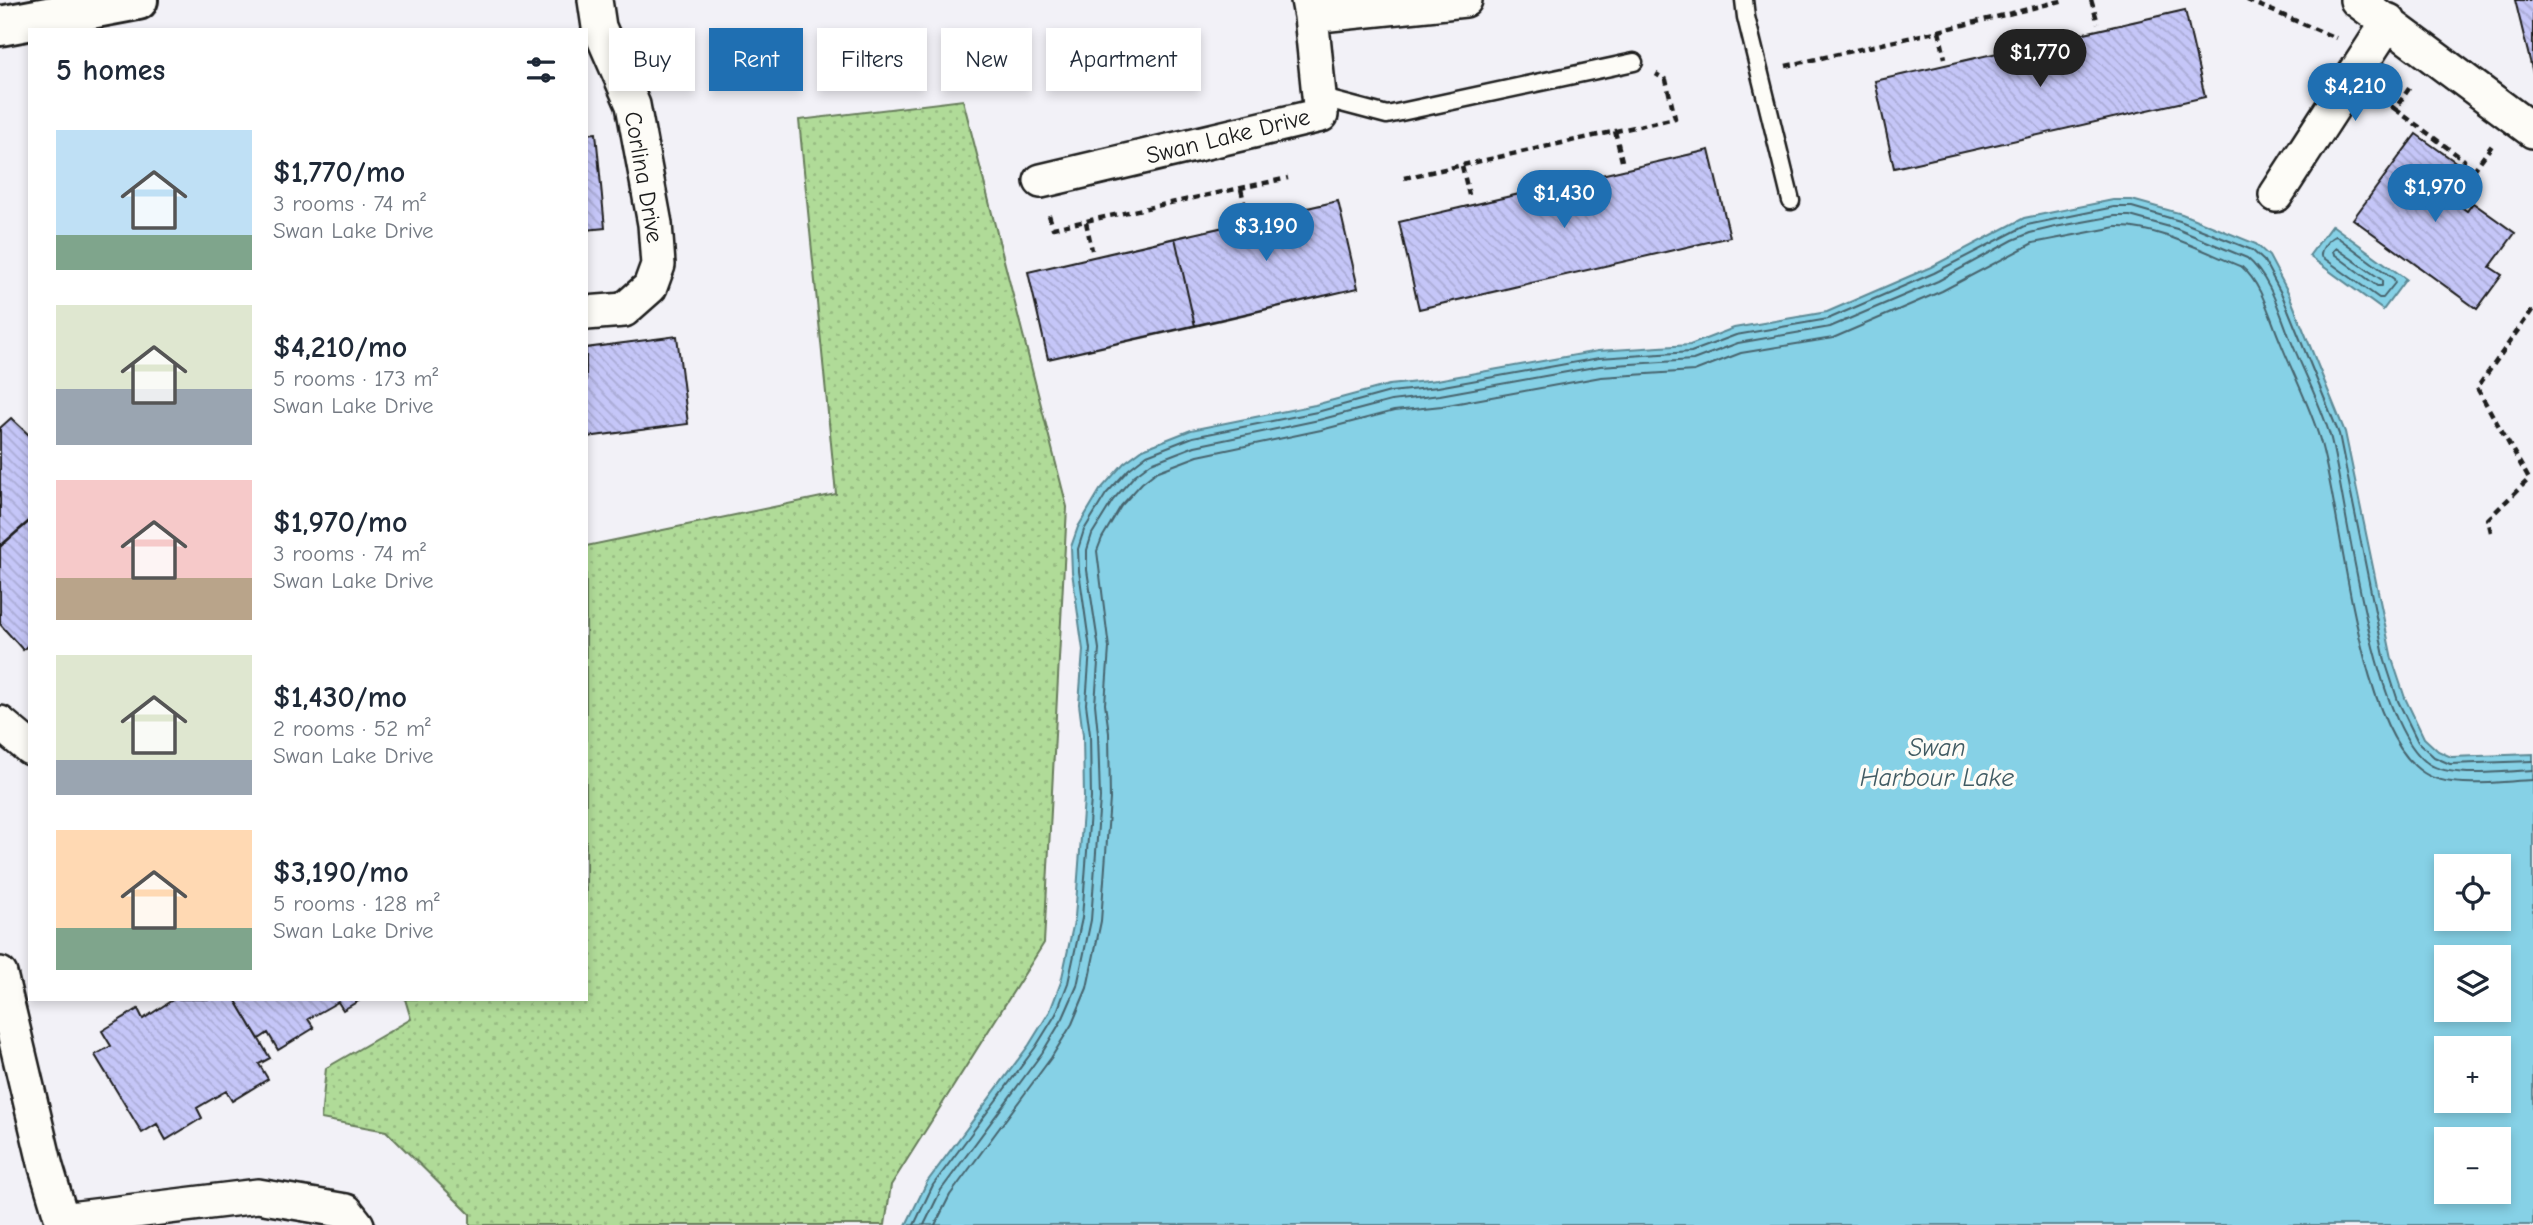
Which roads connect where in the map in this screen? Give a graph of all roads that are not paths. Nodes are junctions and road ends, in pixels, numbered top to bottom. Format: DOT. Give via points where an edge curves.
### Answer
graph roads {
  1 [pos="138,0"];
  2 [pos="595,0"];
  3 [pos="1465,0"];
  4 [pos="1744,0"];
  5 [pos="2357,0"];
  6 [pos="1309,8"];
  7 [pos="2389,21"];
  8 [pos="0,26"];
  9 [pos="1634,62"];
  10 [pos="1319,97"];
  11 [pos="2533,131"];
  12 [pos="1041,181"];
  13 [pos="2276,195"];
  14 [pos="1791,201"];
  15 [pos="588,313"];
  16 [pos="0,723"];
  17 [pos="28,746"];
  18 [pos="12,984"];
  19 [pos="59,1222"];
  20 [pos="357,1225"];
  1 -- 8 [label="street"];
  2 -- 15 [label="street, Corlina Drive" via="600,27 633,105 658,265 649,287 624,310"];
  3 -- 6 [label="street, Swan Lake Drive"];
  4 -- 14 [label="lane"];
  5 -- 7 [label="street"];
  6 -- 10 [label="street, Swan Lake Drive"];
  7 -- 11 [label="street"];
  7 -- 13 [label="street"];
  9 -- 10 [label="lane" via="1387,115"];
  10 -- 12 [label="street, Swan Lake Drive" via="1321,115"];
  16 -- 17 [label="street"];
  18 -- 19 [label="street"];
  19 -- 20 [label="street" via="258,1196 346,1211"];
}
